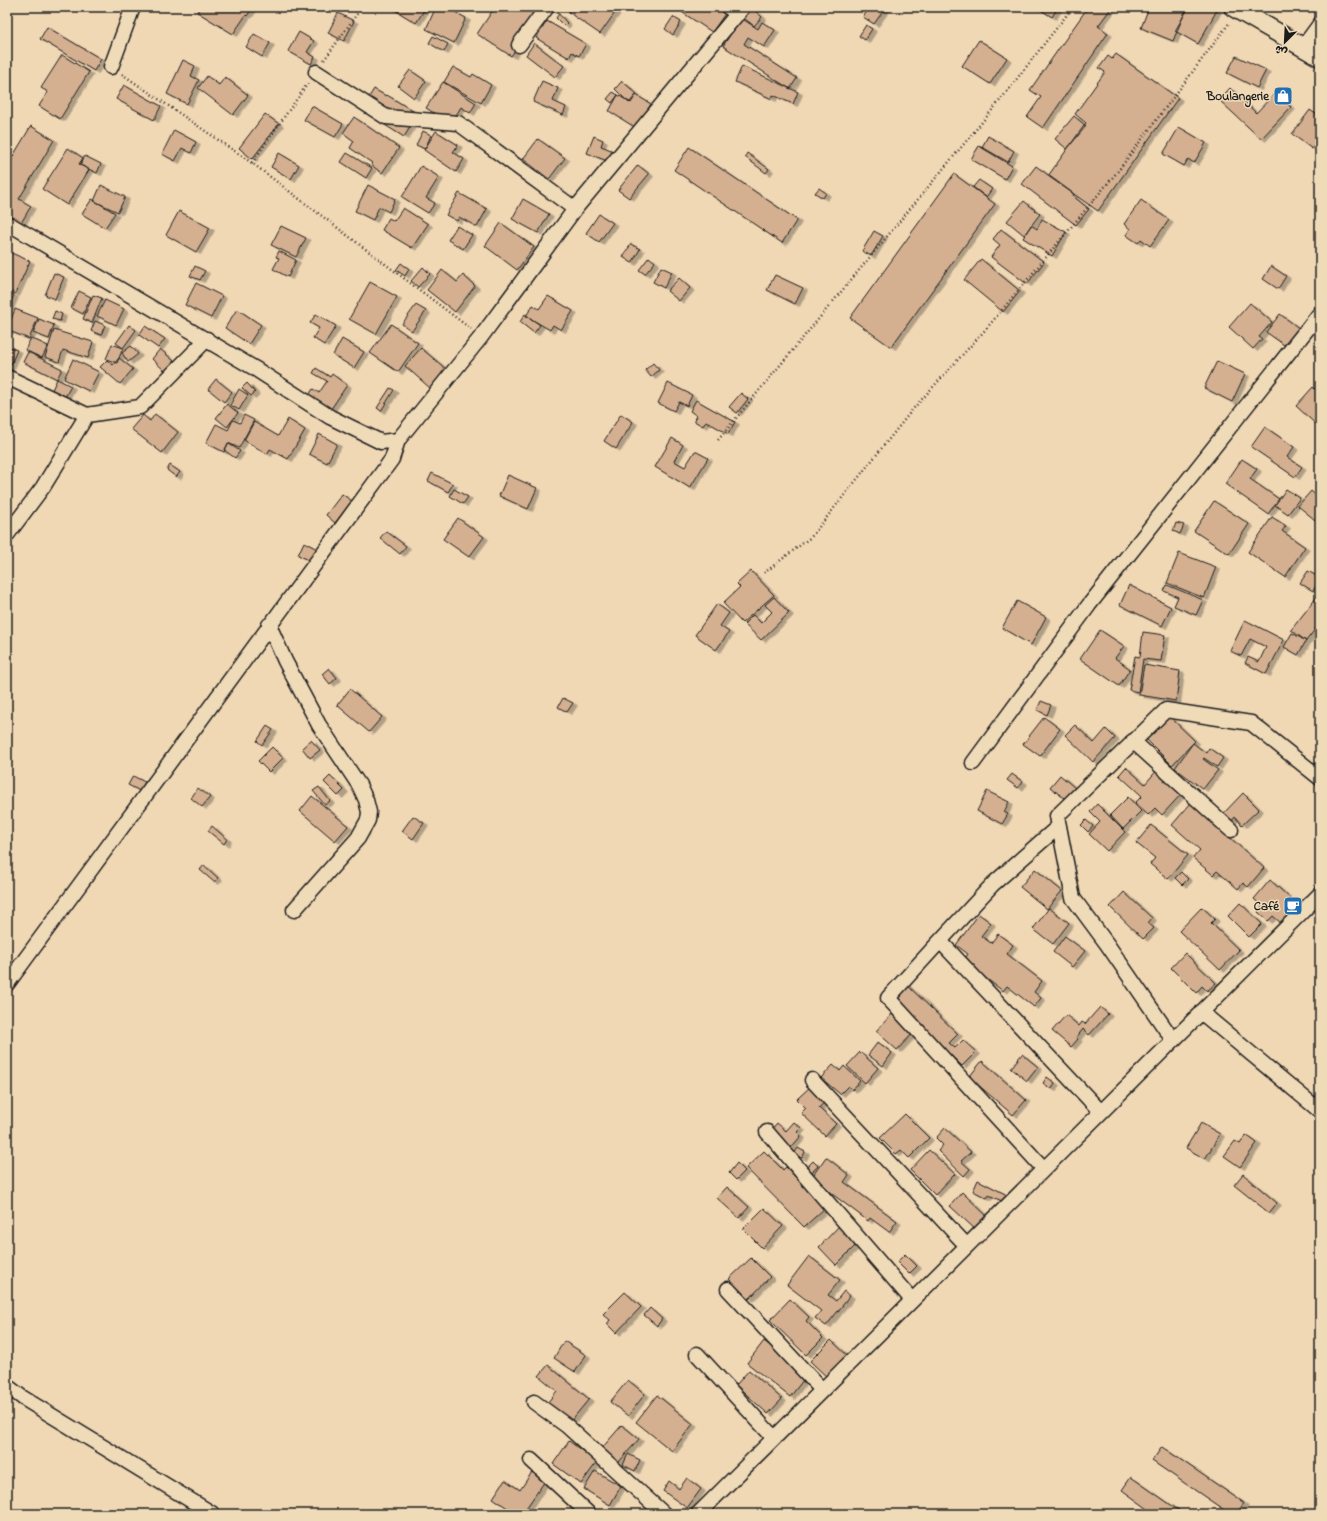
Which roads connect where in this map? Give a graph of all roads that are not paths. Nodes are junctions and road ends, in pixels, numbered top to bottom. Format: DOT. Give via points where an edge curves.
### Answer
graph roads {
  1 [pos="133,7"];
  2 [pos="548,7"];
  3 [pos="737,9"];
  4 [pos="1236,9"];
  5 [pos="1320,24"];
  6 [pos="519,45"];
  7 [pos="1303,47"];
  8 [pos="1320,57"];
  9 [pos="112,67"];
  10 [pos="316,72"];
  11 [pos="575,209"];
  12 [pos="7,224"];
  13 [pos="1320,313"];
  14 [pos="206,340"];
  15 [pos="7,377"];
  16 [pos="87,415"];
  17 [pos="398,440"];
  18 [pos="7,535"];
  19 [pos="269,625"];
  20 [pos="1133,741"];
  21 [pos="973,763"];
  22 [pos="1320,778"];
  23 [pos="1059,826"];
  24 [pos="1231,830"];
  25 [pos="1320,894"];
  26 [pos="294,910"];
  27 [pos="940,942"];
  28 [pos="7,984"];
  29 [pos="1201,1012"];
  30 [pos="1173,1040"];
  31 [pos="812,1080"];
  32 [pos="1320,1111"];
  33 [pos="1101,1112"];
  34 [pos="767,1132"];
  35 [pos="1044,1169"];
  36 [pos="967,1246"];
  37 [pos="728,1289"];
  38 [pos="912,1300"];
  39 [pos="697,1354"];
  40 [pos="7,1386"];
  41 [pos="822,1390"];
  42 [pos="534,1402"];
  43 [pos="774,1438"];
  44 [pos="531,1460"];
  45 [pos="213,1514"];
  46 [pos="589,1514"];
  47 [pos="664,1514"];
  48 [pos="698,1514"];
  1 -- 9 [label="street"];
  2 -- 6 [label="street"];
  3 -- 11 [label="street"];
  4 -- 7 [label="main road"];
  5 -- 7 [label="street"];
  7 -- 8 [label="main road"];
  10 -- 11 [label="street" via="386,117 458,123"];
  11 -- 17 [label="street" via="481,337"];
  12 -- 14 [label="street" via="11,224"];
  13 -- 21 [label="street" via="1089,605"];
  14 -- 16 [label="street" via="140,407"];
  14 -- 17 [label="street" via="330,417 381,442"];
  15 -- 16 [label="street"];
  16 -- 18 [label="street" via="43,487"];
  17 -- 19 [label="street" via="392,459"];
  19 -- 26 [label="street" via="319,725 361,790 369,812 368,820 358,838"];
  19 -- 28 [label="street"];
  20 -- 22 [label="street" via="1166,710 1252,723"];
  20 -- 23 [label="street" via="1057,816"];
  20 -- 24 [label="street"];
  23 -- 27 [label="street" via="994,884"];
  23 -- 30 [label="street" via="1073,898"];
  25 -- 29 [label="street"];
  27 -- 33 [label="street"];
  27 -- 35 [label="street" via="888,998"];
  29 -- 30 [label="street"];
  29 -- 32 [label="street"];
  30 -- 33 [label="street"];
  31 -- 36 [label="street"];
  33 -- 35 [label="street"];
  34 -- 38 [label="street"];
  35 -- 36 [label="street"];
  36 -- 38 [label="street"];
  37 -- 41 [label="street"];
  38 -- 41 [label="street"];
  39 -- 43 [label="street"];
  40 -- 45 [label="street" via="22,1398"];
  41 -- 43 [label="street"];
  42 -- 47 [label="street" via="566,1426"];
  43 -- 48 [label="street"];
  44 -- 46 [label="street"];
}
